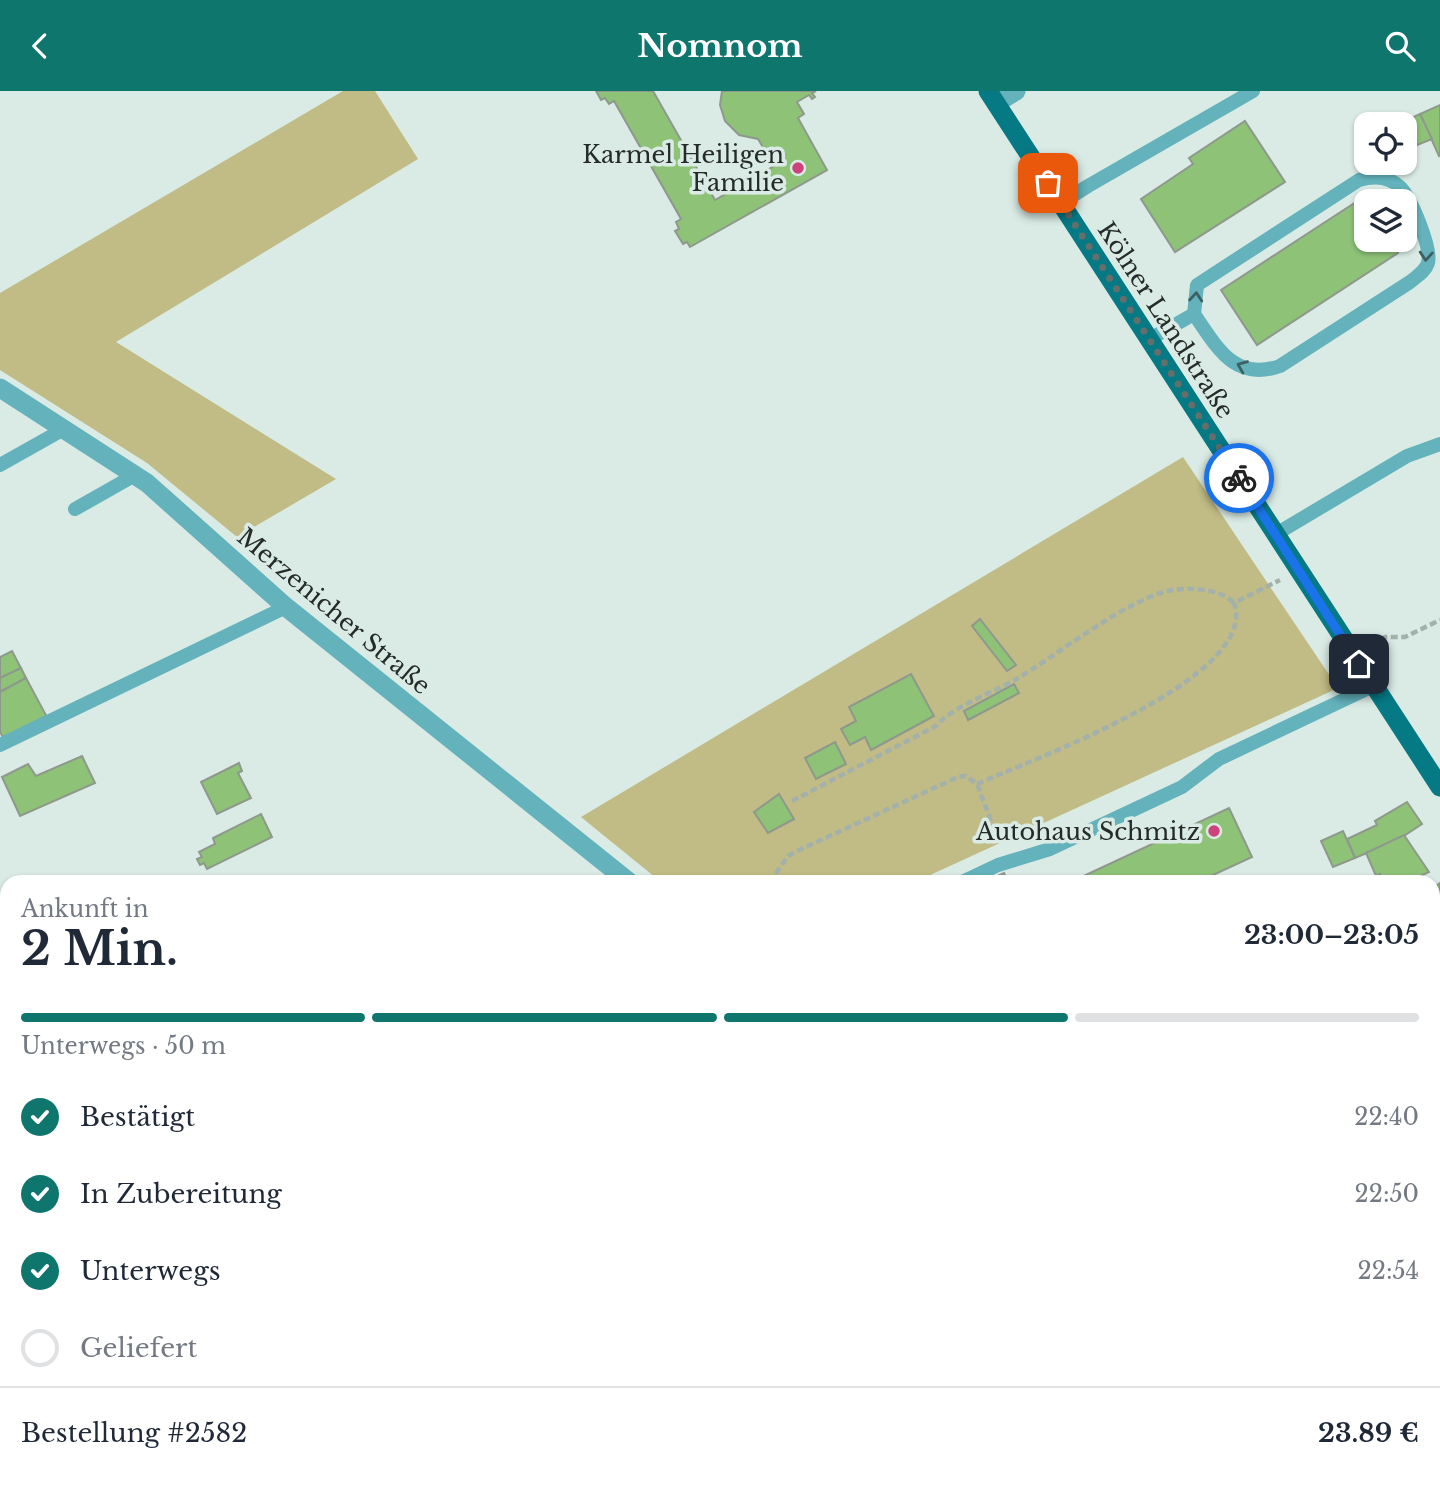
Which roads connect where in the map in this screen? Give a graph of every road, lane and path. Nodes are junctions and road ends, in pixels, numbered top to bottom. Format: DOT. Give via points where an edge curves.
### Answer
graph roads {
  1 [pos="1016,91"];
  2 [pos="1253,91"];
  3 [pos="992,97"];
  4 [pos="1061,203"];
  5 [pos="1194,314"];
  6 [pos="1150,339"];
  7 [pos="0,388"];
  8 [pos="64,429"];
  9 [pos="1440,444"];
  10 [pos="0,464"];
  11 [pos="135,475"];
  12 [pos="75,509"];
  13 [pos="1276,534"];
  14 [pos="1299,570"];
  15 [pos="1234,603"];
  16 [pos="286,607"];
  17 [pos="1440,620"];
  18 [pos="1351,652"];
  19 [pos="1373,686"];
  20 [pos="0,745"];
  21 [pos="977,784"];
  22 [pos="1440,787"];
  23 [pos="792,801"];
  24 [pos="1000,843"];
  25 [pos="620,875"];
  26 [pos="775,875"];
  27 [pos="977,875"];
  1 -- 3 [label="street"];
  2 -- 4 [label="lane"];
  3 -- 4 [label="main road, Kölner Landstraße"];
  4 -- 6 [label="main road, Kölner Landstraße"];
  5 -- 5 [label="lane, one-way" via="1197,285 1359,180 1386,179 1401,187 1428,246 1425,270 1410,282 1267,370 1249,371 1231,362"];
  5 -- 6 [label="lane"];
  6 -- 13 [label="main road, Kölner Landstraße"];
  7 -- 8 [label="street, Merzenicher Straße"];
  8 -- 10 [label="lane"];
  8 -- 11 [label="street, Merzenicher Straße"];
  9 -- 13 [label="lane" via="1407,456"];
  11 -- 12 [label="lane"];
  11 -- 16 [label="street, Merzenicher Straße"];
  13 -- 14 [label="main road, Kölner Landstraße"];
  14 -- 15 [label="path"];
  14 -- 18 [label="main road, Kölner Landstraße"];
  15 -- 21 [label="path" via="1233,629 1222,650 1174,692"];
  15 -- 23 [label="path" via="1200,590 1173,590 1151,597 936,726"];
  16 -- 20 [label="lane"];
  16 -- 25 [label="street, Merzenicher Straße"];
  17 -- 18 [label="path" via="1405,637 1385,637"];
  18 -- 19 [label="main road, Kölner Landstraße"];
  19 -- 22 [label="main road, Kölner Landstraße"];
  19 -- 27 [label="lane" via="1219,759 1182,787 1050,849"];
  21 -- 24 [label="path"];
  21 -- 26 [label="path" via="966,776 951,779 797,851"];
}
